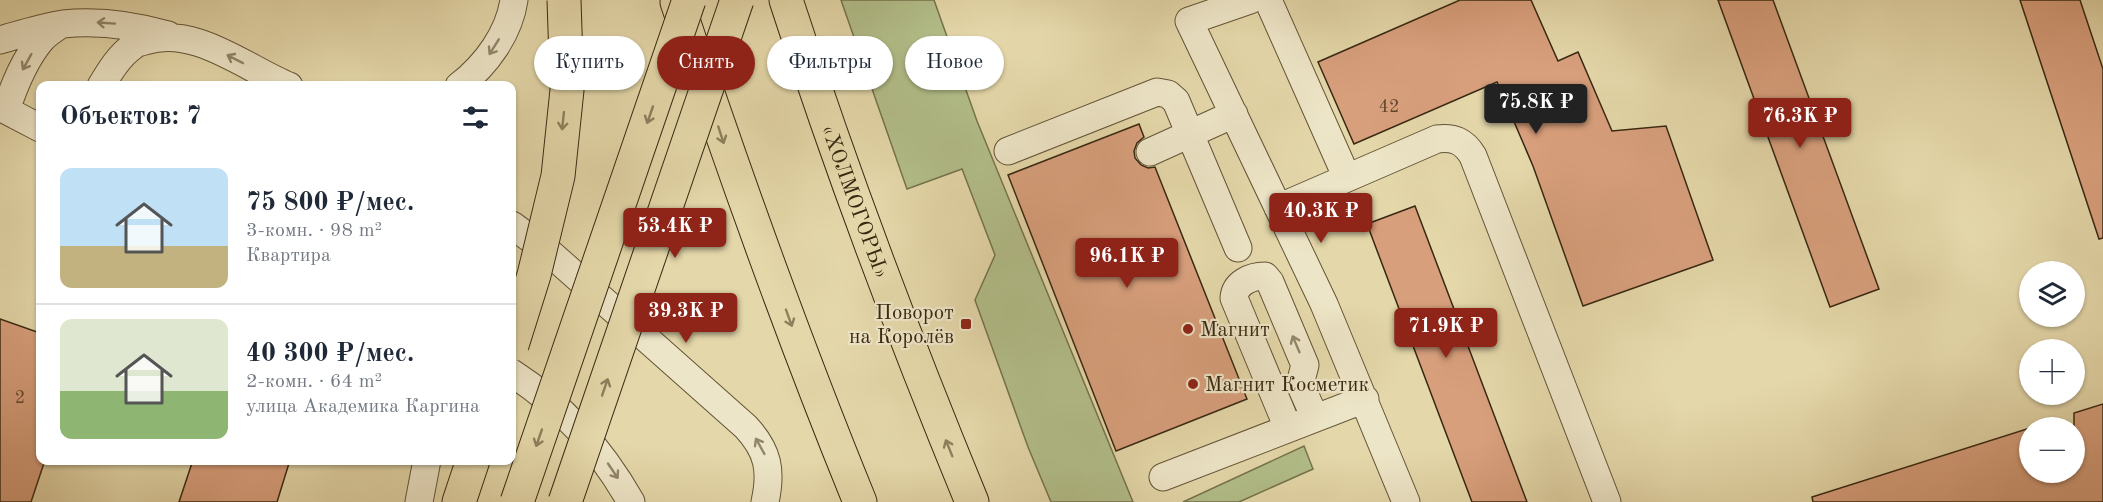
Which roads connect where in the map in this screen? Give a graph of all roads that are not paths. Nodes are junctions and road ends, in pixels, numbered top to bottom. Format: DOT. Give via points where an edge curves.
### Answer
graph roads {
  1 [pos="514,0"];
  2 [pos="564,0"];
  3 [pos="677,0"];
  4 [pos="689,0"];
  5 [pos="737,0"];
  6 [pos="786,0"];
  7 [pos="1250,0"];
  8 [pos="1268,0"];
  9 [pos="1185,10"];
  10 [pos="61,24"];
  11 [pos="184,39"];
  12 [pos="0,40"];
  13 [pos="104,81"];
  14 [pos="278,81"];
  15 [pos="465,81"];
  16 [pos="3,109"];
  17 [pos="1234,114"];
  18 [pos="36,126"];
  19 [pos="1190,134"];
  20 [pos="1008,151"];
  21 [pos="1150,152"];
  22 [pos="1347,178"];
  23 [pos="1278,208"];
  24 [pos="516,228"];
  25 [pos="1238,248"];
  26 [pos="516,332"];
  27 [pos="516,376"];
  28 [pos="1365,399"];
  29 [pos="1315,418"];
  30 [pos="1288,428"];
  31 [pos="426,465"];
  32 [pos="471,465"];
  33 [pos="1163,477"];
  34 [pos="418,502"];
  35 [pos="459,502"];
  36 [pos="517,502"];
  37 [pos="565,502"];
  38 [pos="631,502"];
  39 [pos="765,502"];
  40 [pos="860,502"];
  41 [pos="972,502"];
  42 [pos="1406,502"];
  43 [pos="1607,502"];
  1 -- 15 [label="street, one-way" via="504,32"];
  2 -- 26 [label="main road, one-way, bridge" via="567,90 558,176"];
  3 -- 40 [label="main road, one-way" via="725,146"];
  4 -- 36 [label="main road, one-way, bridge"];
  37 -- 5 [label="main road, one-way, bridge"];
  41 -- 6 [label="main road, «ХОЛМОГОРЫ», one-way" via="926,392 822,112"];
  7 -- 9 [label="street"];
  8 -- 22 [label="street"];
  9 -- 17 [label="street"];
  11 -- 10 [label="street, one-way" via="135,25"];
  10 -- 12 [label="street"];
  10 -- 16 [label="street, one-way" via="42,38"];
  11 -- 13 [label="street" via="159,36 134,44 113,65"];
  14 -- 11 [label="street, one-way" via="216,49"];
  16 -- 18 [label="street"];
  17 -- 19 [label="street"];
  17 -- 23 [label="street"];
  19 -- 20 [label="street" via="1176,101 1157,92"];
  19 -- 21 [label="street"];
  19 -- 25 [label="street"];
  22 -- 23 [label="street"];
  22 -- 43 [label="street" via="1437,139 1448,137 1467,147"];
  23 -- 28 [label="street"];
  39 -- 24 [label="street, one-way" via="767,461 759,442 746,427 567,268"];
  27 -- 38 [label="street, one-way" via="579,427 600,452"];
  28 -- 29 [label="street"];
  28 -- 42 [label="street"];
  29 -- 30 [label="street"];
  29 -- 30 [label="street, one-way" via="1300,384 1305,365 1270,282 1265,276 1258,276 1238,285 1234,298"];
  30 -- 33 [label="street"];
  31 -- 34 [label="street"];
  32 -- 35 [label="main road"];
}
